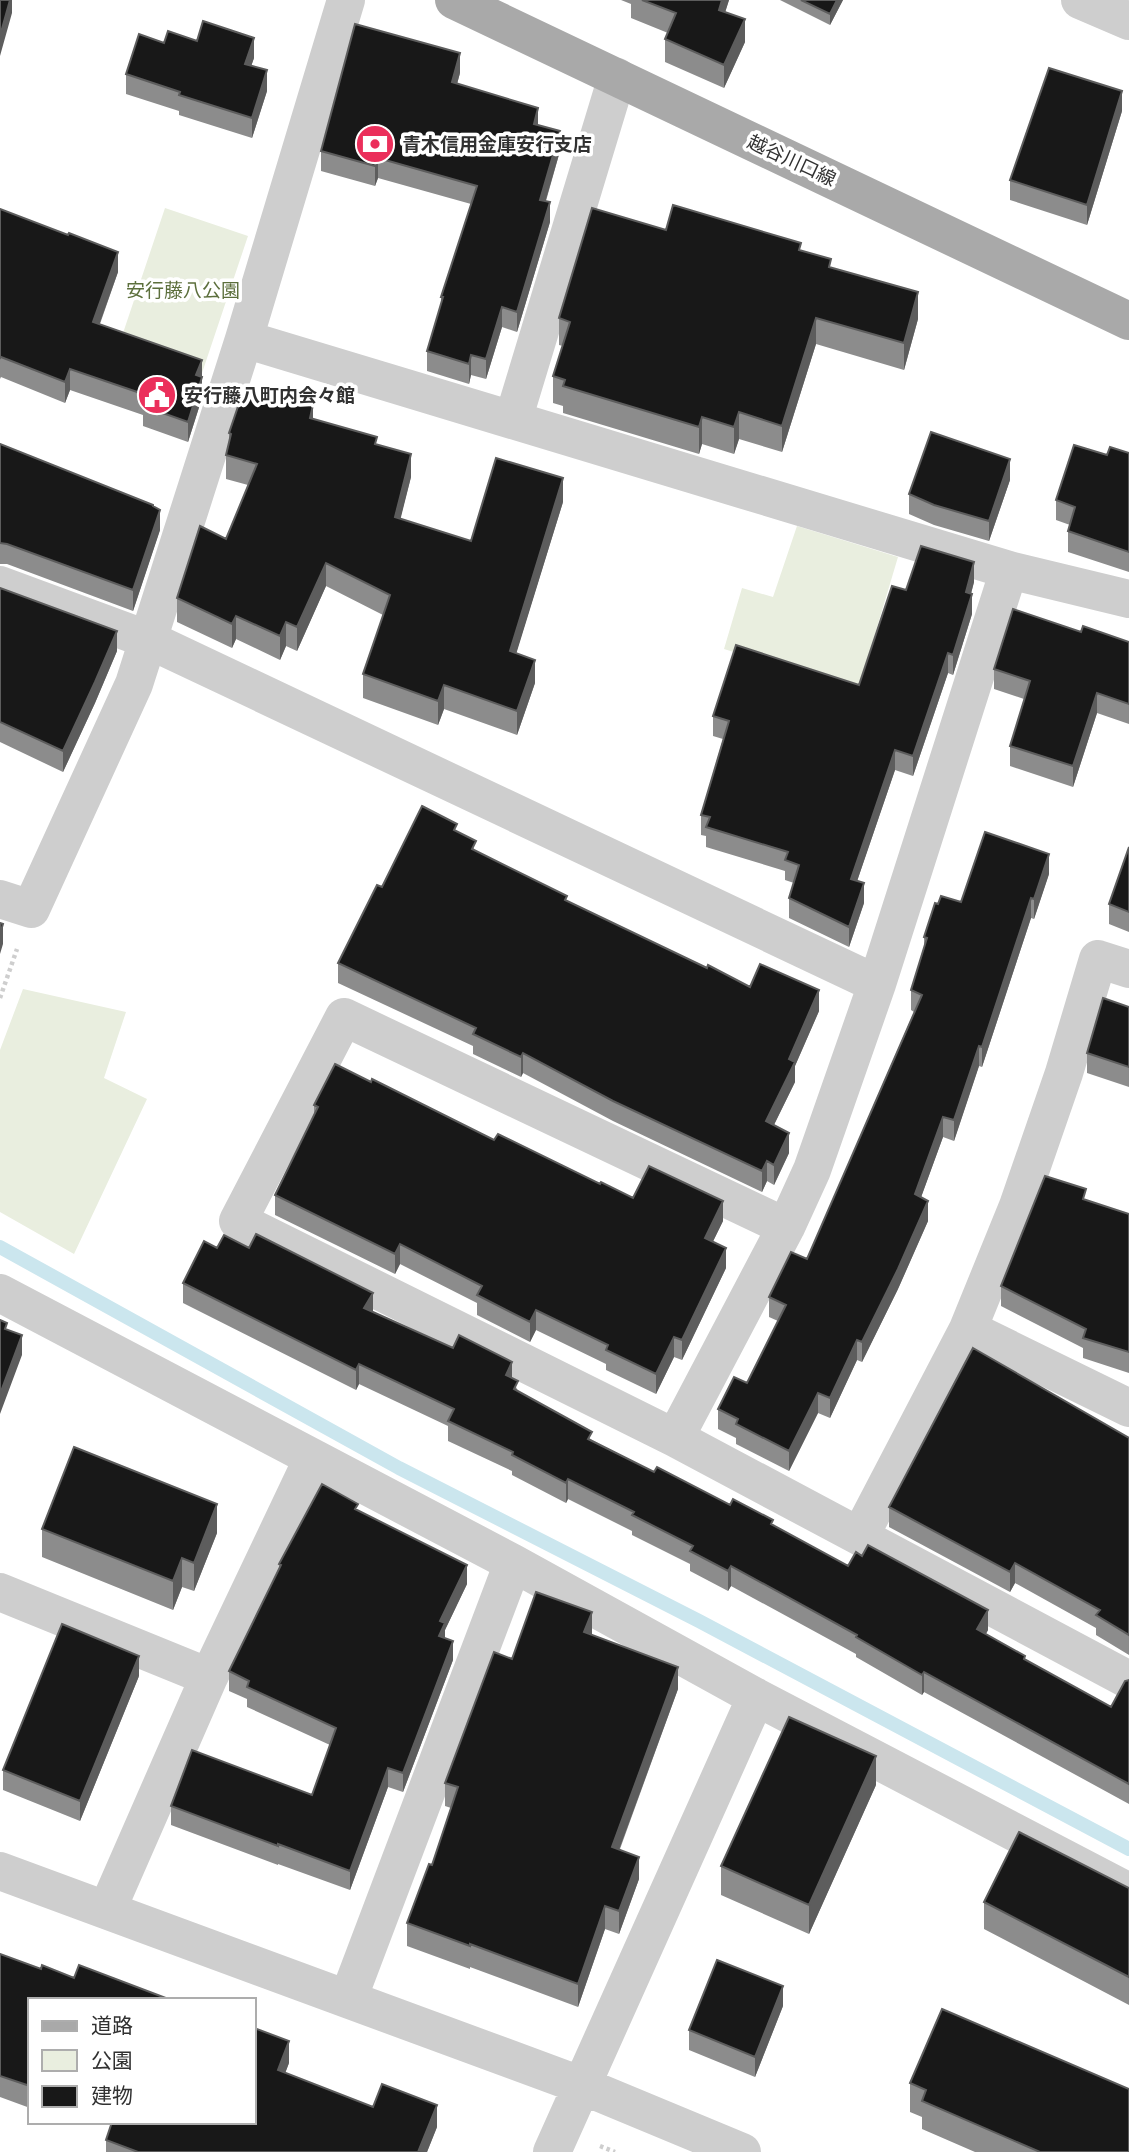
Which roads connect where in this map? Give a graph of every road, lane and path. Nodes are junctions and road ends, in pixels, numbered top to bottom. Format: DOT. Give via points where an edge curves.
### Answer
graph roads {
  1 [pos="346,0"];
  2 [pos="454,0"];
  3 [pos="1080,0"];
  4 [pos="1129,21"];
  5 [pos="617,77"];
  6 [pos="1129,321"];
  7 [pos="244,339"];
  8 [pos="513,421"];
  9 [pos="1009,570"];
  10 [pos="0,584"];
  11 [pos="1129,599"];
  12 [pos="149,640"];
  13 [pos="15,904"];
  14 [pos="1113,964"];
  15 [pos="877,984"];
  16 [pos="0,998"];
  17 [pos="786,1227"];
  18 [pos="0,1293"];
  19 [pos="968,1329"];
  20 [pos="1129,1408"];
  21 [pos="675,1438"];
  22 [pos="313,1458"];
  23 [pos="860,1536"];
  24 [pos="513,1563"];
  25 [pos="0,1592"];
  26 [pos="209,1676"];
  27 [pos="1129,1680"];
  28 [pos="756,1697"];
  29 [pos="0,1871"];
  30 [pos="1129,1892"];
  31 [pos="107,1910"];
  32 [pos="348,1999"];
  33 [pos="583,2086"];
  34 [pos="552,2152"];
  35 [pos="742,2152"];
  1 -- 7 [label="street"];
  2 -- 5 [label="main road, 越谷川口線"];
  3 -- 4 [label="street"];
  5 -- 6 [label="main road, 越谷川口線"];
  5 -- 8 [label="street"];
  7 -- 8 [label="street"];
  7 -- 12 [label="street"];
  8 -- 9 [label="street"];
  9 -- 11 [label="street"];
  9 -- 15 [label="street"];
  10 -- 12 [label="street"];
  12 -- 13 [label="street" via="134,684"];
  12 -- 15 [label="street"];
  13 -- 16 [label="path"];
  14 -- 19 [label="street" via="1064,1073 1018,1206"];
  15 -- 17 [label="street" via="812,1170"];
  17 -- 21 [label="street"];
  17 -- 21 [label="street" via="344,1017 238,1221"];
  18 -- 22 [label="street"];
  19 -- 20 [label="street"];
  19 -- 23 [label="street"];
  21 -- 23 [label="street"];
  22 -- 24 [label="street"];
  22 -- 26 [label="street"];
  23 -- 27 [label="street"];
  24 -- 28 [label="street"];
  24 -- 32 [label="street"];
  25 -- 26 [label="street"];
  26 -- 31 [label="street"];
  28 -- 30 [label="street"];
  28 -- 33 [label="street"];
  29 -- 31 [label="street"];
  31 -- 32 [label="street"];
  32 -- 33 [label="street"];
  33 -- 34 [label="street"];
  33 -- 35 [label="street"];
}
